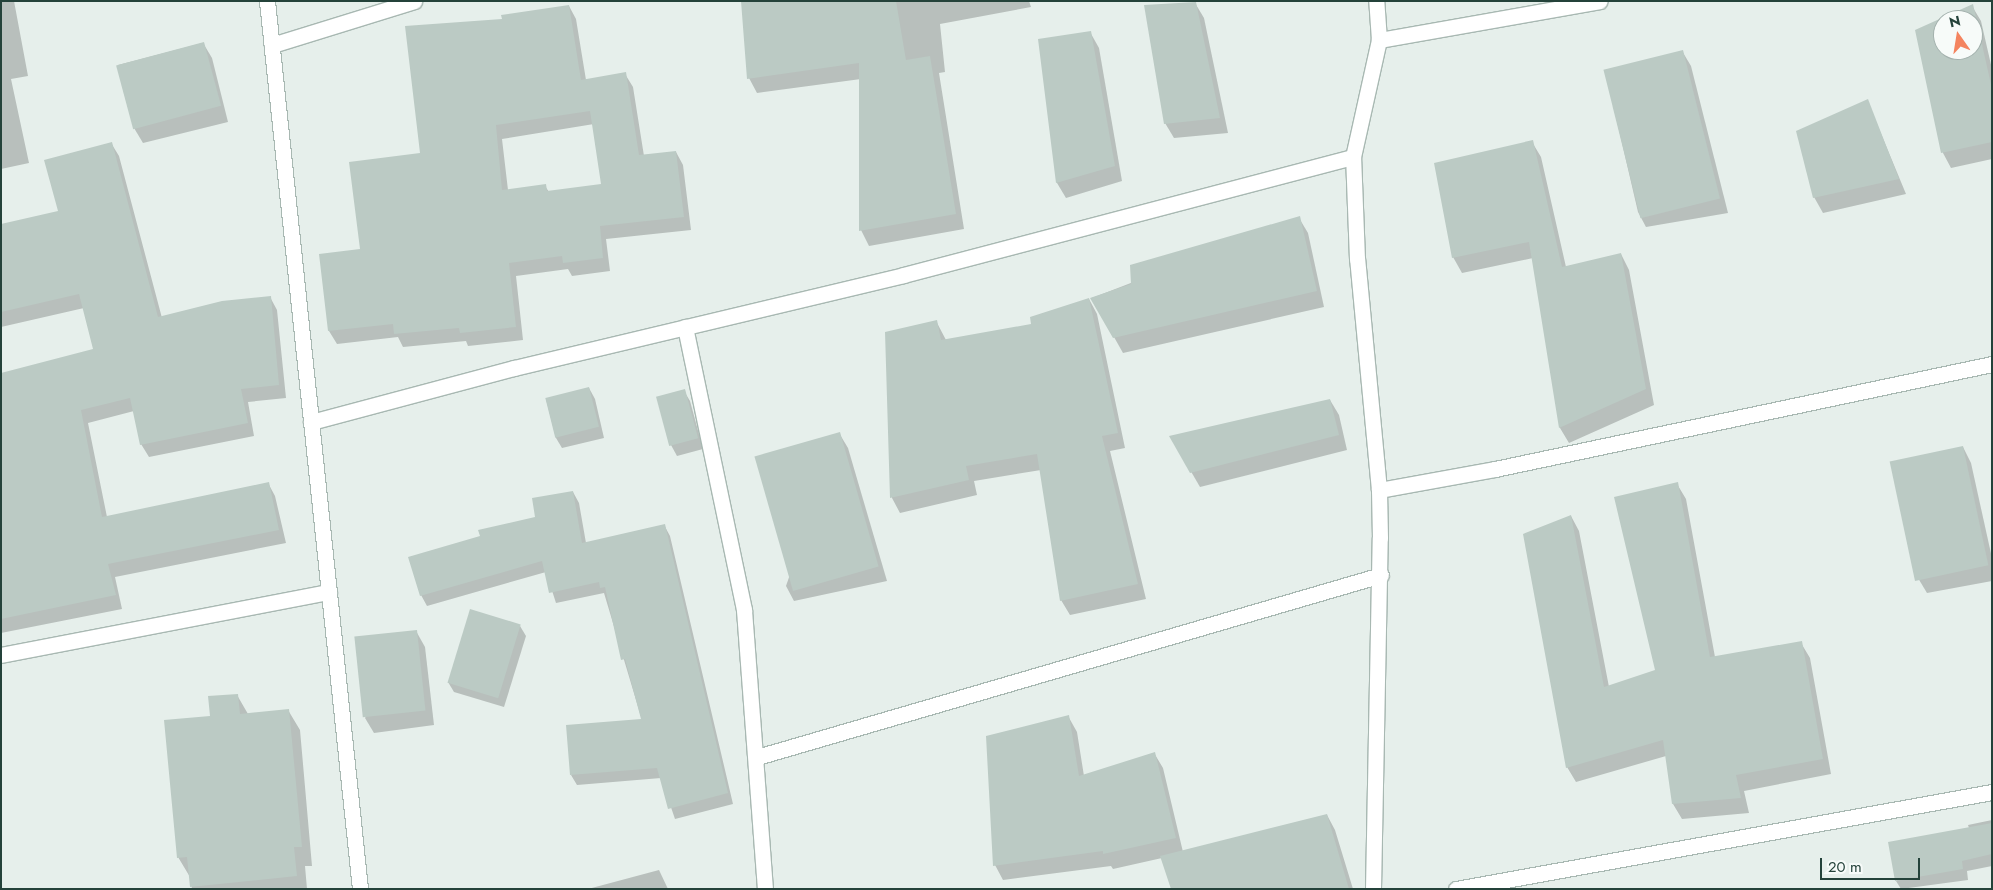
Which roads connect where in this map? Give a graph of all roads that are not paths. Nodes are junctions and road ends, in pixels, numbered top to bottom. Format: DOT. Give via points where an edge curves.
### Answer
graph roads {
  1 [pos="267,1"];
  2 [pos="414,1"];
  3 [pos="1376,1"];
  4 [pos="1600,1"];
  5 [pos="1378,40"];
  6 [pos="272,45"];
  7 [pos="1353,157"];
  8 [pos="685,327"];
  9 [pos="1992,364"];
  10 [pos="311,422"];
  11 [pos="1379,490"];
  12 [pos="1381,575"];
  13 [pos="329,592"];
  14 [pos="1,655"];
  15 [pos="757,757"];
  16 [pos="1992,792"];
  17 [pos="360,889"];
  18 [pos="765,889"];
  19 [pos="1373,889"];
  20 [pos="1456,889"];
  1 -- 6 [label="street"];
  2 -- 6 [label="street"];
  3 -- 5 [label="street"];
  4 -- 5 [label="street"];
  5 -- 7 [label="street"];
  6 -- 10 [label="street"];
  7 -- 8 [label="street" via="903,275"];
  7 -- 11 [label="street" via="1357,259"];
  8 -- 10 [label="street"];
  8 -- 15 [label="street" via="744,610"];
  9 -- 11 [label="street" via="1495,469"];
  10 -- 13 [label="street"];
  11 -- 12 [label="street"];
  12 -- 15 [label="street"];
  12 -- 19 [label="street"];
  13 -- 14 [label="street"];
  13 -- 17 [label="street"];
  15 -- 18 [label="street"];
  16 -- 20 [label="street"];
}
